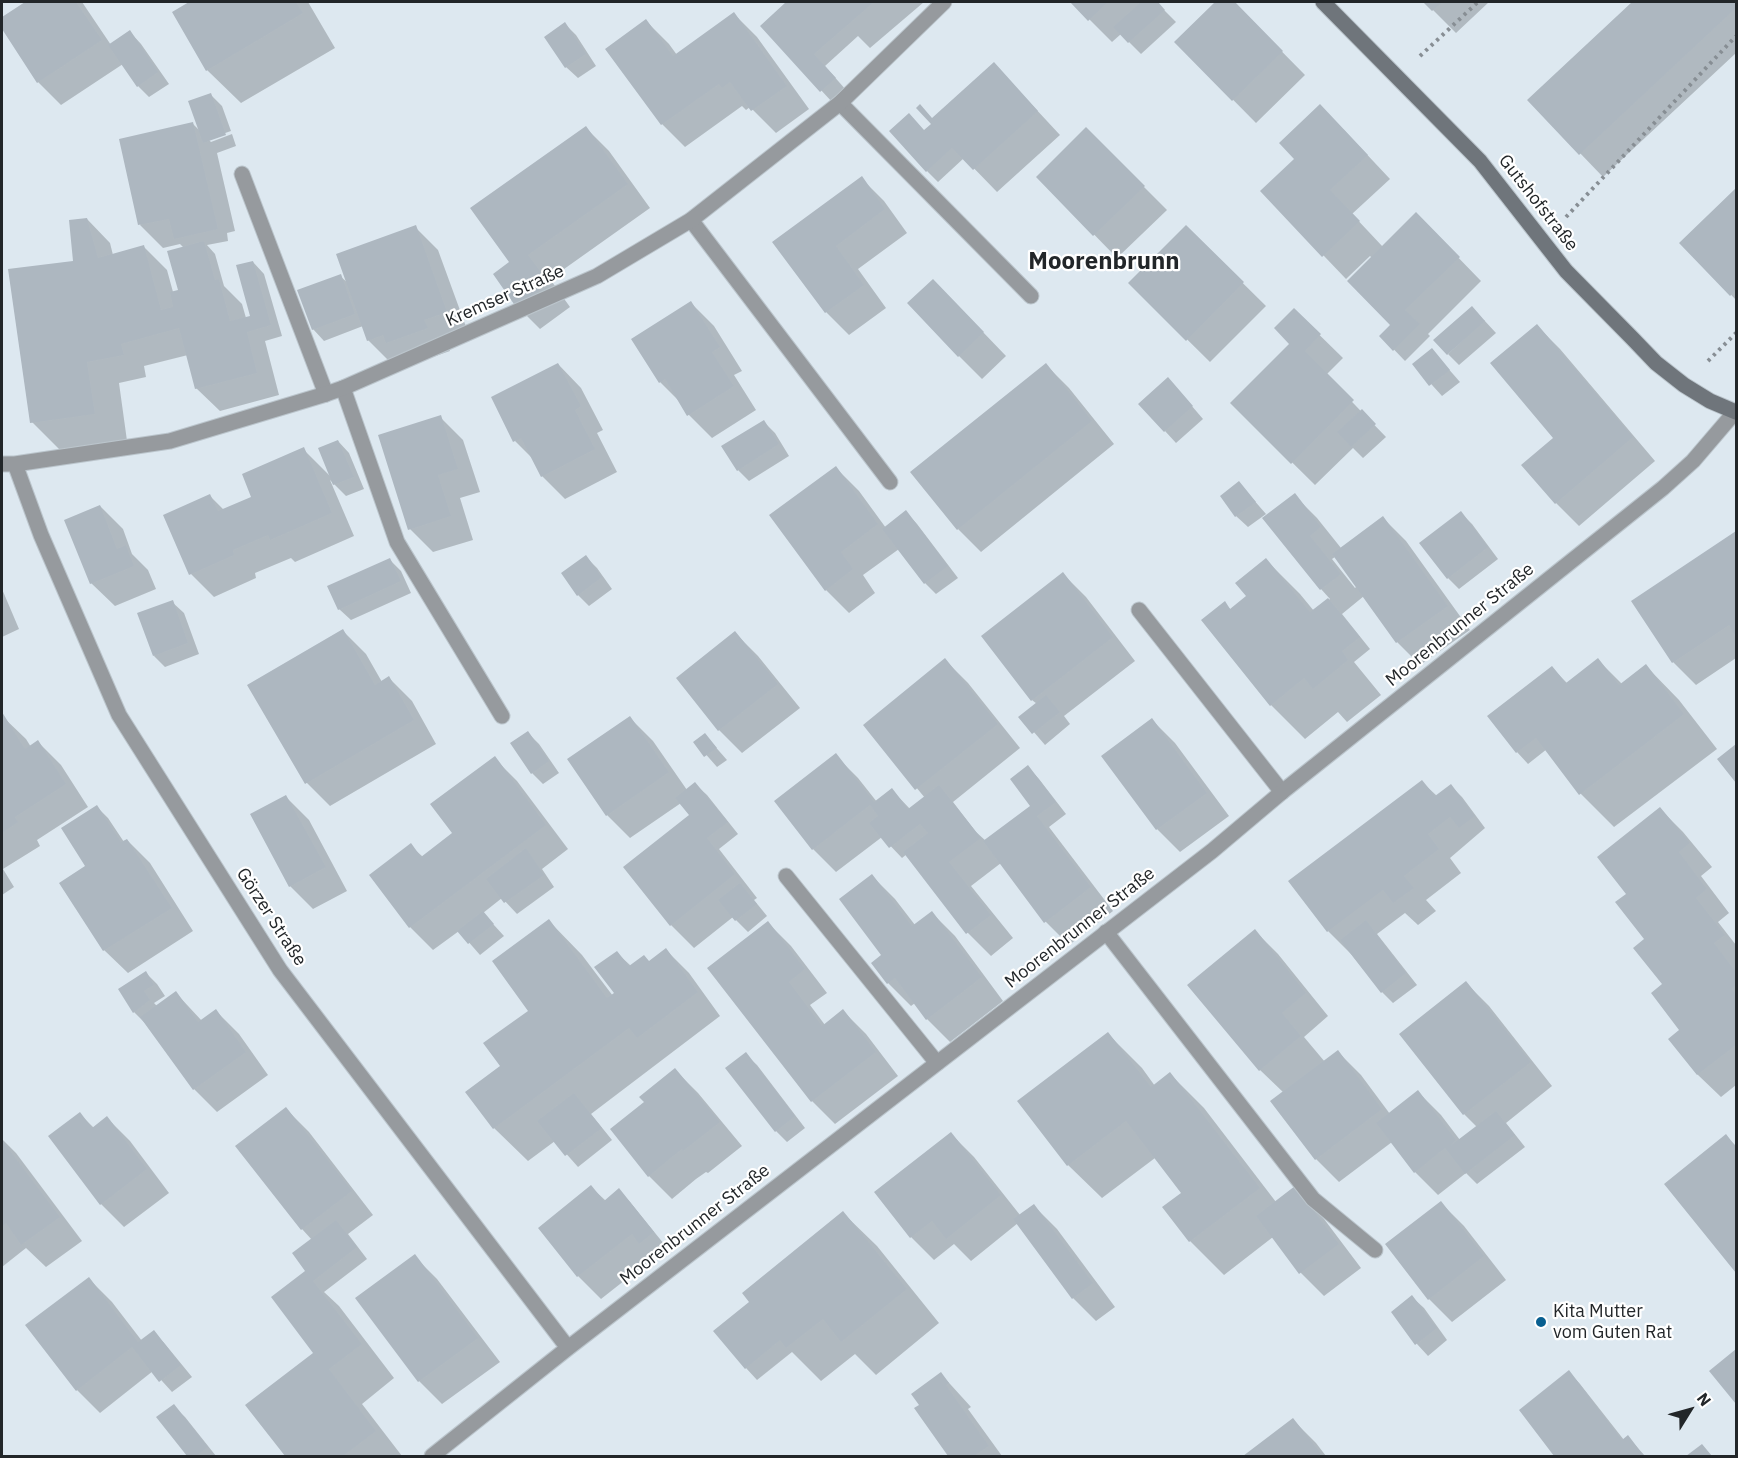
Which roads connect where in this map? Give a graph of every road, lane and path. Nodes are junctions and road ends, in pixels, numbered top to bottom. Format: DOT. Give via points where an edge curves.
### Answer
graph roads {
  1 [pos="944,2"];
  2 [pos="1323,2"];
  3 [pos="1478,2"];
  4 [pos="1737,36"];
  5 [pos="1398,78"];
  6 [pos="840,103"];
  7 [pos="242,174"];
  8 [pos="691,220"];
  9 [pos="1542,242"];
  10 [pos="1031,296"];
  11 [pos="1737,333"];
  12 [pos="1684,385"];
  13 [pos="344,388"];
  14 [pos="326,394"];
  15 [pos="1736,412"];
  16 [pos="8,464"];
  17 [pos="890,482"];
  18 [pos="1139,610"];
  19 [pos="502,716"];
  20 [pos="1282,792"];
  21 [pos="786,876"];
  22 [pos="1106,932"];
  23 [pos="937,1063"];
  24 [pos="1375,1250"];
  25 [pos="568,1348"];
  26 [pos="432,1456"];
  1 -- 6 [label="street, Kremser Straße"];
  2 -- 5 [label="street, Gutshofstraße"];
  3 -- 5 [label="path"];
  4 -- 9 [label="path"];
  5 -- 9 [label="street, Gutshofstraße" via="1480,162"];
  6 -- 8 [label="street, Kremser Straße"];
  6 -- 10 [label="street"];
  7 -- 14 [label="street"];
  8 -- 13 [label="street, Kremser Straße" via="597,276"];
  8 -- 17 [label="street"];
  9 -- 12 [label="street, Gutshofstraße" via="1656,363"];
  11 -- 12 [label="path"];
  12 -- 15 [label="street, Gutshofstraße"];
  13 -- 14 [label="street, Kremser Straße"];
  13 -- 19 [label="street" via="397,542"];
  14 -- 16 [label="street, Kremser Straße" via="170,441"];
  15 -- 20 [label="street, Moorenbrunner Straße" via="1663,488"];
  16 -- 25 [label="street, Görzer Straße" via="119,715 280,970"];
  18 -- 20 [label="street"];
  20 -- 22 [label="street, Moorenbrunner Straße"];
  21 -- 23 [label="street"];
  22 -- 23 [label="street, Moorenbrunner Straße"];
  22 -- 24 [label="street" via="1313,1199"];
  23 -- 25 [label="street, Moorenbrunner Straße"];
  25 -- 26 [label="street, Moorenbrunner Straße"];
}
